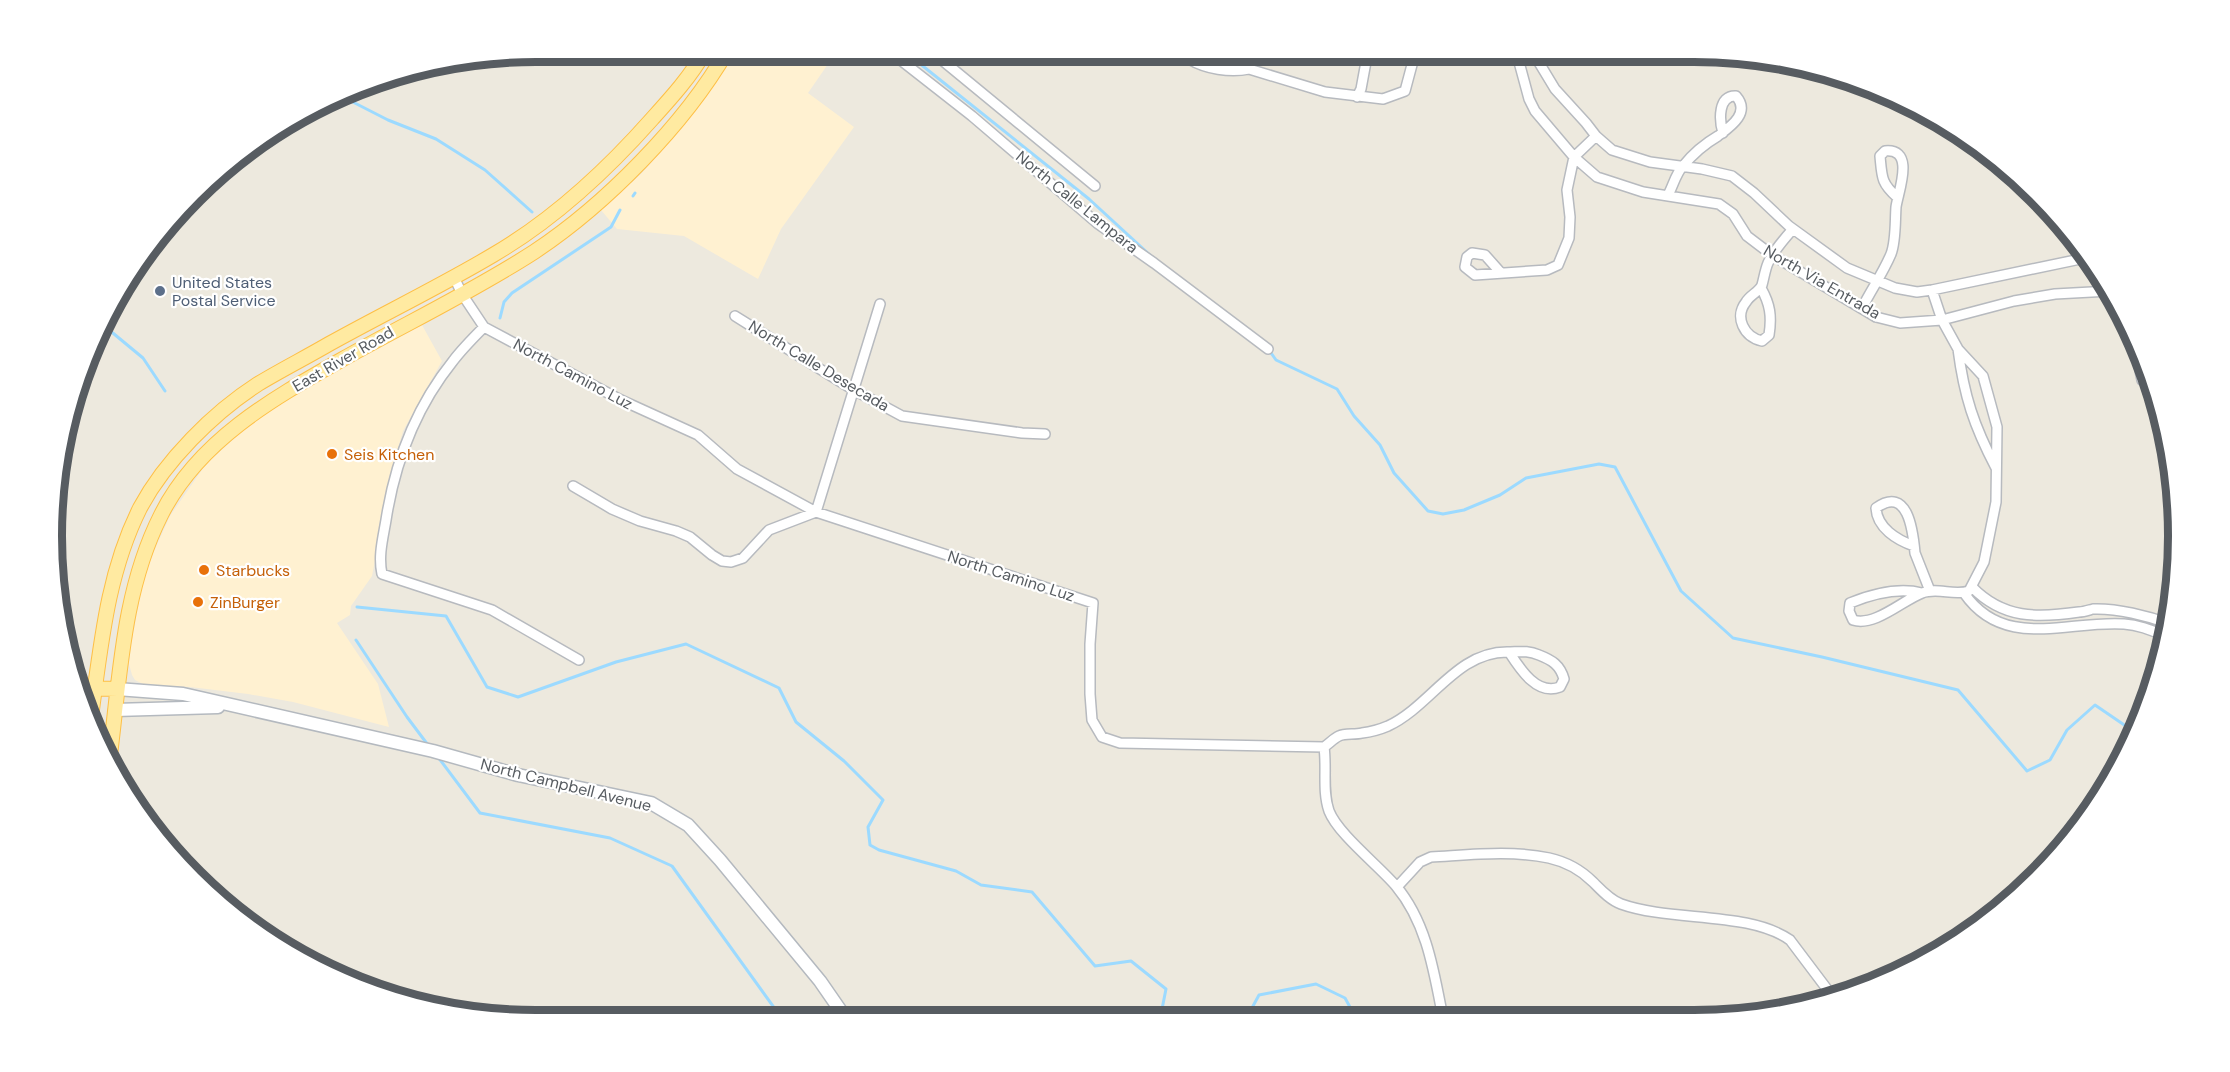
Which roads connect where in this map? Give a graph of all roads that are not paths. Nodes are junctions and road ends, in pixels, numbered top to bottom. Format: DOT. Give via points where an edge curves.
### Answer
graph roads {
  1 [pos="697,62"];
  2 [pos="720,62"];
  3 [pos="903,62"];
  4 [pos="944,62"];
  5 [pos="1195,62"];
  6 [pos="1238,62"];
  7 [pos="1366,62"];
  8 [pos="1413,62"];
  9 [pos="1519,62"];
  10 [pos="1538,62"];
  11 [pos="1249,69"];
  12 [pos="1358,97"];
  13 [pos="1723,133"];
  14 [pos="1596,136"];
  15 [pos="1574,157"];
  16 [pos="1682,167"];
  17 [pos="1095,186"];
  18 [pos="1668,195"];
  19 [pos="1897,197"];
  20 [pos="1792,229"];
  21 [pos="1772,255"];
  22 [pos="2079,259"];
  23 [pos="1501,273"];
  24 [pos="454,277"];
  25 [pos="1877,280"];
  26 [pos="1761,288"];
  27 [pos="1932,290"];
  28 [pos="2101,292"];
  29 [pos="462,294"];
  30 [pos="880,304"];
  31 [pos="1862,308"];
  32 [pos="735,316"];
  33 [pos="1942,320"];
  34 [pos="484,327"];
  35 [pos="1268,349"];
  36 [pos="1958,349"];
  37 [pos="852,389"];
  38 [pos="1045,434"];
  39 [pos="1996,469"];
  40 [pos="573,486"];
  41 [pos="816,512"];
  42 [pos="1914,546"];
  43 [pos="1968,590"];
  44 [pos="1926,592"];
  45 [pos="2160,621"];
  46 [pos="2158,633"];
  47 [pos="1509,652"];
  48 [pos="579,660"];
  49 [pos="88,688"];
  50 [pos="117,689"];
  51 [pos="231,706"];
  52 [pos="115,710"];
  53 [pos="96,712"];
  54 [pos="1324,747"];
  55 [pos="111,748"];
  56 [pos="1397,887"];
  57 [pos="1828,991"];
  58 [pos="840,1010"];
  59 [pos="1441,1010"];
  1 -- 24 [label="main road, East River Road" via="662,109 578,193 534,229"];
  2 -- 29 [label="main road, East River Road" via="670,130 620,183 535,251"];
  3 -- 35 [label="street, North Calle Lampara" via="1097,223"];
  4 -- 17 [label="street, North Calle Lampara"];
  5 -- 11 [label="street" via="1239,71"];
  6 -- 11 [label="street"];
  7 -- 12 [label="street"];
  8 -- 12 [label="street" via="1405,92 1383,99"];
  9 -- 15 [label="street, North Via Entrada" via="1535,111"];
  10 -- 14 [label="street, North Via Entrada" via="1554,89"];
  11 -- 12 [label="street" via="1325,92"];
  13 -- 16 [label="street"];
  14 -- 15 [label="street"];
  14 -- 16 [label="street, North Via Entrada" via="1612,150"];
  15 -- 18 [label="street, North Via Entrada" via="1597,177 1643,192"];
  15 -- 23 [label="street" via="1567,190 1569,238 1558,265 1547,270"];
  16 -- 18 [label="street"];
  16 -- 20 [label="street, North Via Entrada" via="1732,176"];
  18 -- 21 [label="street, North Via Entrada" via="1719,204 1732,214 1747,236"];
  19 -- 19 [label="street" via="1903,183 1902,162 1899,154 1885,151 1880,156 1881,174 1886,187"];
  19 -- 25 [label="street" via="1892,252"];
  20 -- 21 [label="street"];
  20 -- 25 [label="street, North Via Entrada" via="1847,268"];
  21 -- 26 [label="street"];
  21 -- 31 [label="street, North Via Entrada"];
  22 -- 27 [label="street, North Via Entrada"];
  24 -- 29 [label="street, North Camino Luz"];
  24 -- 49 [label="main road, East River Road" via="256,385 218,415 179,454 141,507 126,540 112,578"];
  25 -- 27 [label="street, North Via Entrada" via="1917,292"];
  25 -- 31 [label="street"];
  26 -- 26 [label="street" via="1744,303 1741,320 1752,339 1762,341 1769,335 1772,317"];
  27 -- 33 [label="street"];
  28 -- 33 [label="street, North Via Entrada" via="2014,301"];
  29 -- 34 [label="street, North Camino Luz"];
  29 -- 50 [label="main road, East River Road" via="268,403 245,418 193,467 162,513 140,563"];
  30 -- 37 [label="street"];
  31 -- 33 [label="street, North Via Entrada" via="1876,317 1900,323"];
  32 -- 37 [label="street, North Calle Desecada"];
  33 -- 36 [label="street"];
  34 -- 41 [label="street, North Camino Luz" via="621,400 698,435 746,474"];
  34 -- 48 [label="street" via="453,360 433,390 401,455 379,560 382,574 492,610"];
  36 -- 39 [label="street" via="1963,387 1978,433"];
  36 -- 39 [label="street" via="1983,376 1997,427"];
  37 -- 38 [label="street, North Calle Desecada" via="902,416"];
  37 -- 41 [label="street"];
  39 -- 43 [label="street" via="1996,502 1989,542 1984,562"];
  40 -- 41 [label="street" via="612,509 690,537 712,555 731,562 743,558 769,530"];
  41 -- 54 [label="street, North Camino Luz" via="1093,603 1092,720 1102,737 1110,741"];
  42 -- 42 [label="street" via="1912,527 1899,503 1888,501 1876,508 1880,523 1894,537"];
  42 -- 44 [label="street"];
  43 -- 44 [label="street"];
  43 -- 45 [label="street" via="2004,611 2024,615 2094,609"];
  43 -- 46 [label="street" via="1979,611 2022,628 2052,630 2125,624"];
  44 -- 44 [label="street" via="1892,591 1860,599 1850,603 1850,615 1860,622"];
  47 -- 47 [label="street" via="1540,687 1560,687 1564,679 1556,663 1526,650"];
  47 -- 54 [label="street" via="1483,654 1468,663 1389,726 1339,736"];
  49 -- 50 [label="main road, North Campbell Avenue"];
  50 -- 51 [label="main road, North Campbell Avenue" via="183,694"];
  50 -- 52 [label="main road, East River Road"];
  51 -- 52 [label="main road, North Campbell Avenue"];
  51 -- 58 [label="main road, North Campbell Avenue" via="651,803 688,825 720,860"];
  52 -- 53 [label="main road, North Campbell Avenue"];
  52 -- 55 [label="main road, East River Road"];
  54 -- 56 [label="street" via="1326,795 1337,826"];
  56 -- 57 [label="street" via="1420,862 1431,857 1516,853 1550,858 1573,865 1619,904 1668,915 1747,924 1781,934 1790,940"];
  56 -- 59 [label="street" via="1412,909 1426,943"];
}
